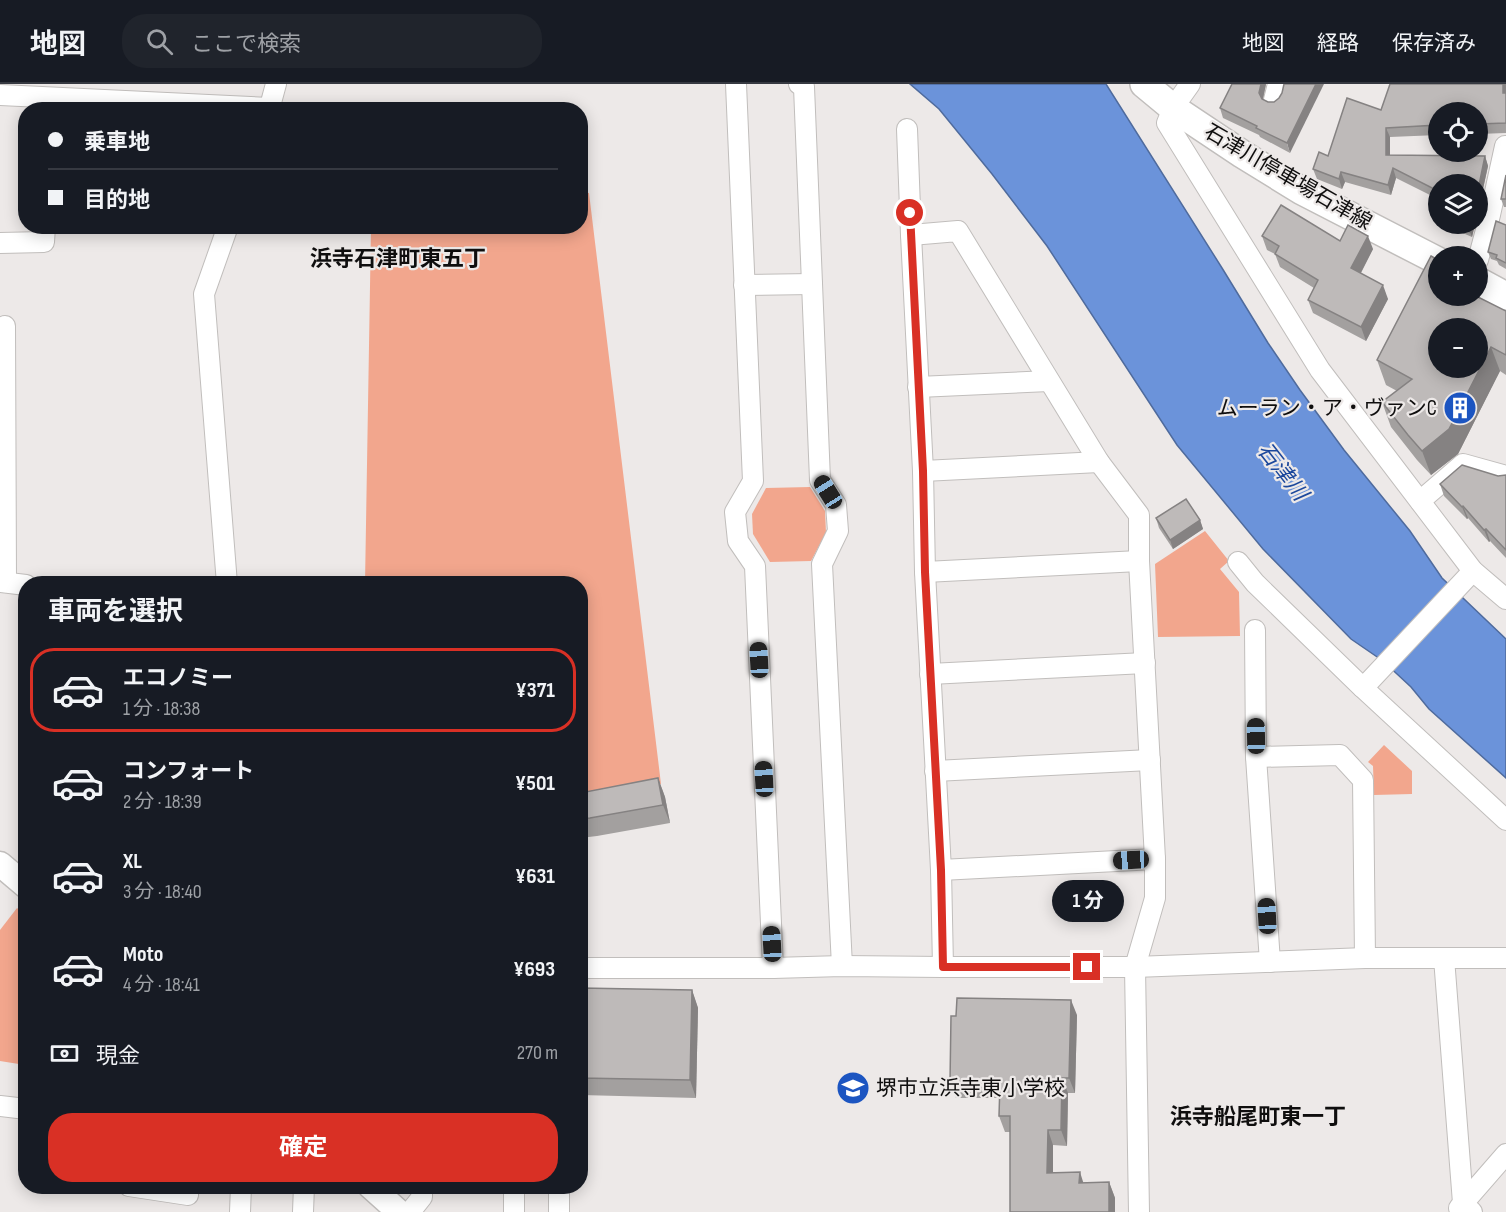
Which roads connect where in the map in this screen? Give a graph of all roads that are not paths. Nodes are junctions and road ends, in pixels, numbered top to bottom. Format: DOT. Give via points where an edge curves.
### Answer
graph roads {
  1 [pos="276,84"];
  2 [pos="736,84"];
  3 [pos="799,84"];
  4 [pos="1144,84"];
  5 [pos="1190,84"];
  6 [pos="0,95"];
  7 [pos="134,102"];
  8 [pos="271,102"];
  9 [pos="1173,108"];
  10 [pos="907,129"];
  11 [pos="1506,146"];
  12 [pos="1498,218"];
  13 [pos="44,234"];
  14 [pos="225,234"];
  15 [pos="911,235"];
  16 [pos="0,243"];
  17 [pos="1485,246"];
  18 [pos="1428,256"];
  19 [pos="812,284"];
  20 [pos="744,285"];
  21 [pos="1488,286"];
  22 [pos="1506,296"];
  23 [pos="5,326"];
  24 [pos="1049,381"];
  25 [pos="918,387"];
  26 [pos="1099,462"];
  27 [pos="923,471"];
  28 [pos="1506,476"];
  29 [pos="1420,501"];
  30 [pos="1139,561"];
  31 [pos="1238,562"];
  32 [pos="1473,571"];
  33 [pos="925,572"];
  34 [pos="226,576"];
  35 [pos="3,582"];
  36 [pos="18,584"];
  37 [pos="1506,599"];
  38 [pos="1255,630"];
  39 [pos="1144,663"];
  40 [pos="930,674"];
  41 [pos="1363,688"];
  42 [pos="1256,757"];
  43 [pos="1150,760"];
  44 [pos="935,771"];
  45 [pos="1506,820"];
  46 [pos="1155,859"];
  47 [pos="0,864"];
  48 [pos="941,870"];
  49 [pos="18,879"];
  50 [pos="1365,958"];
  51 [pos="1444,958"];
  52 [pos="1506,958"];
  53 [pos="1270,962"];
  54 [pos="842,966"];
  55 [pos="943,967"];
  56 [pos="1134,967"];
  57 [pos="588,968"];
  58 [pos="773,968"];
  59 [pos="0,1106"];
  60 [pos="18,1108"];
  61 [pos="1506,1154"];
  62 [pos="241,1194"];
  63 [pos="304,1194"];
  64 [pos="379,1194"];
  65 [pos="422,1194"];
  66 [pos="514,1194"];
  67 [pos="559,1194"];
  68 [pos="1463,1209"];
  69 [pos="240,1212"];
  70 [pos="303,1212"];
  71 [pos="399,1212"];
  72 [pos="410,1212"];
  73 [pos="514,1212"];
  74 [pos="559,1212"];
  75 [pos="1139,1212"];
  1 -- 8 [label="street"];
  2 -- 20 [label="street"];
  3 -- 19 [label="street" via="804,87"];
  4 -- 9 [label="main road, 石津川停車場石津線"];
  5 -- 9 [label="street"];
  6 -- 7 [label="street"];
  9 -- 18 [label="main road, 石津川停車場石津線" via="1302,191"];
  9 -- 29 [label="street" via="1167,123 1320,370"];
  10 -- 15 [label="street"];
  11 -- 12 [label="street"];
  12 -- 17 [label="street"];
  13 -- 16 [label="street" via="44,242"];
  14 -- 34 [label="street" via="204,294"];
  15 -- 24 [label="street" via="958,231"];
  15 -- 25 [label="street"];
  19 -- 20 [label="street"];
  19 -- 54 [label="street" via="820,480 836,505 838,531 822,564"];
  20 -- 58 [label="street" via="753,482 735,512 738,541 754,566"];
  21 -- 22 [label="main road"];
  23 -- 35 [label="street"];
  24 -- 25 [label="street"];
  24 -- 26 [label="street"];
  25 -- 27 [label="street"];
  26 -- 27 [label="street"];
  26 -- 30 [label="street" via="1139,515"];
  27 -- 33 [label="street"];
  28 -- 29 [label="street" via="1463,464"];
  29 -- 32 [label="street"];
  30 -- 33 [label="street"];
  30 -- 39 [label="street"];
  31 -- 41 [label="street"];
  32 -- 37 [label="street"];
  32 -- 41 [label="street"];
  33 -- 40 [label="street"];
  35 -- 36 [label="street"];
  38 -- 42 [label="street"];
  39 -- 40 [label="street"];
  39 -- 43 [label="street"];
  40 -- 44 [label="street"];
  41 -- 45 [label="street"];
  42 -- 50 [label="street" via="1340,755 1363,780"];
  42 -- 53 [label="street"];
  43 -- 44 [label="street"];
  43 -- 46 [label="street"];
  44 -- 48 [label="street"];
  46 -- 48 [label="street"];
  46 -- 56 [label="street" via="1155,898"];
  47 -- 49 [label="street"];
  48 -- 55 [label="street"];
  50 -- 51 [label="street"];
  50 -- 53 [label="street"];
  51 -- 52 [label="street"];
  51 -- 68 [label="street"];
  53 -- 56 [label="street"];
  54 -- 55 [label="street"];
  54 -- 58 [label="street"];
  55 -- 56 [label="street"];
  56 -- 75 [label="street"];
  57 -- 58 [label="street"];
  59 -- 60 [label="street"];
  61 -- 68 [label="street"];
  62 -- 69 [label="street"];
  63 -- 70 [label="street"];
  64 -- 71 [label="street"];
  65 -- 72 [label="street"];
  66 -- 73 [label="street"];
  67 -- 74 [label="street"];
}
